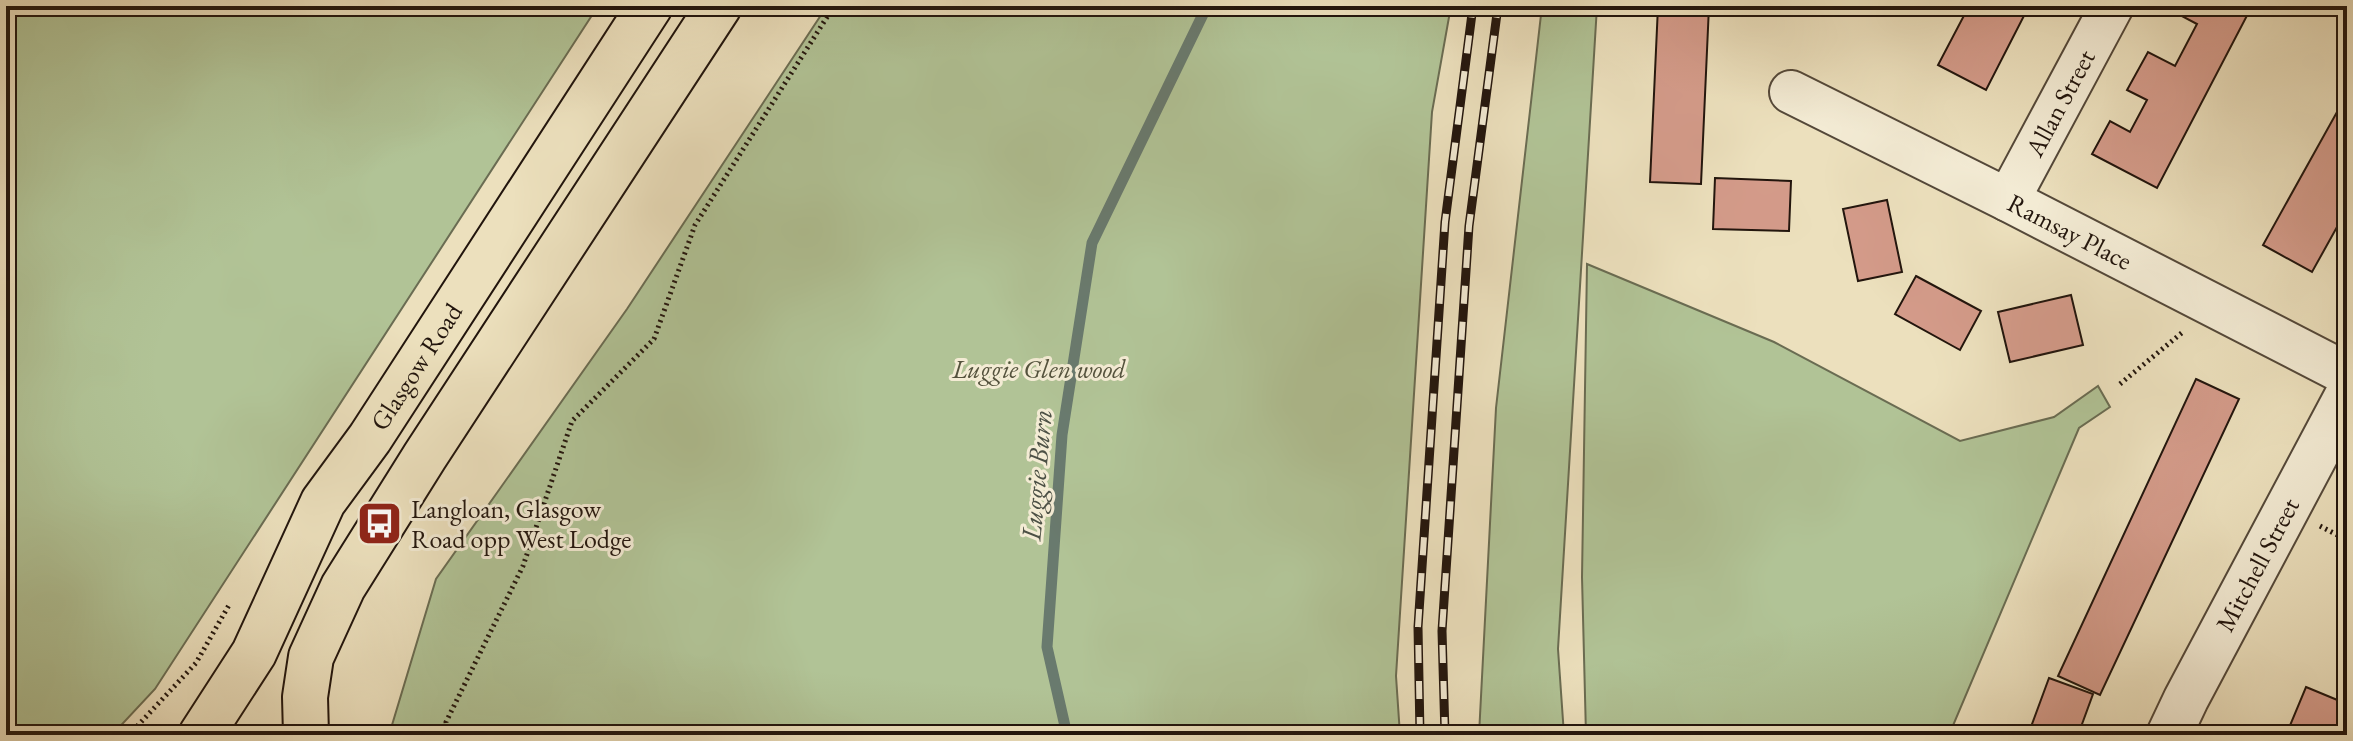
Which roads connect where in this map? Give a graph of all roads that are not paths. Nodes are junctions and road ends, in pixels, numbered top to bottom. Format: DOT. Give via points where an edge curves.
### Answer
graph roads {
  1 [pos="650,6"];
  2 [pos="719,6"];
  3 [pos="2112,6"];
  4 [pos="1791,92"];
  5 [pos="2008,200"];
  6 [pos="2347,374"];
  7 [pos="2347,396"];
  8 [pos="201,735"];
  9 [pos="306,735"];
  10 [pos="2169,735"];
  1 -- 8 [label="main road, Glasgow Road" via="370,438 323,502 254,653"];
  2 -- 9 [label="main road" via="343,587 311,657"];
  3 -- 5 [label="street, Allan Street"];
  4 -- 5 [label="street, Ramsay Place"];
  5 -- 6 [label="street, Ramsay Place"];
  7 -- 10 [label="street, Mitchell Street"];
}
